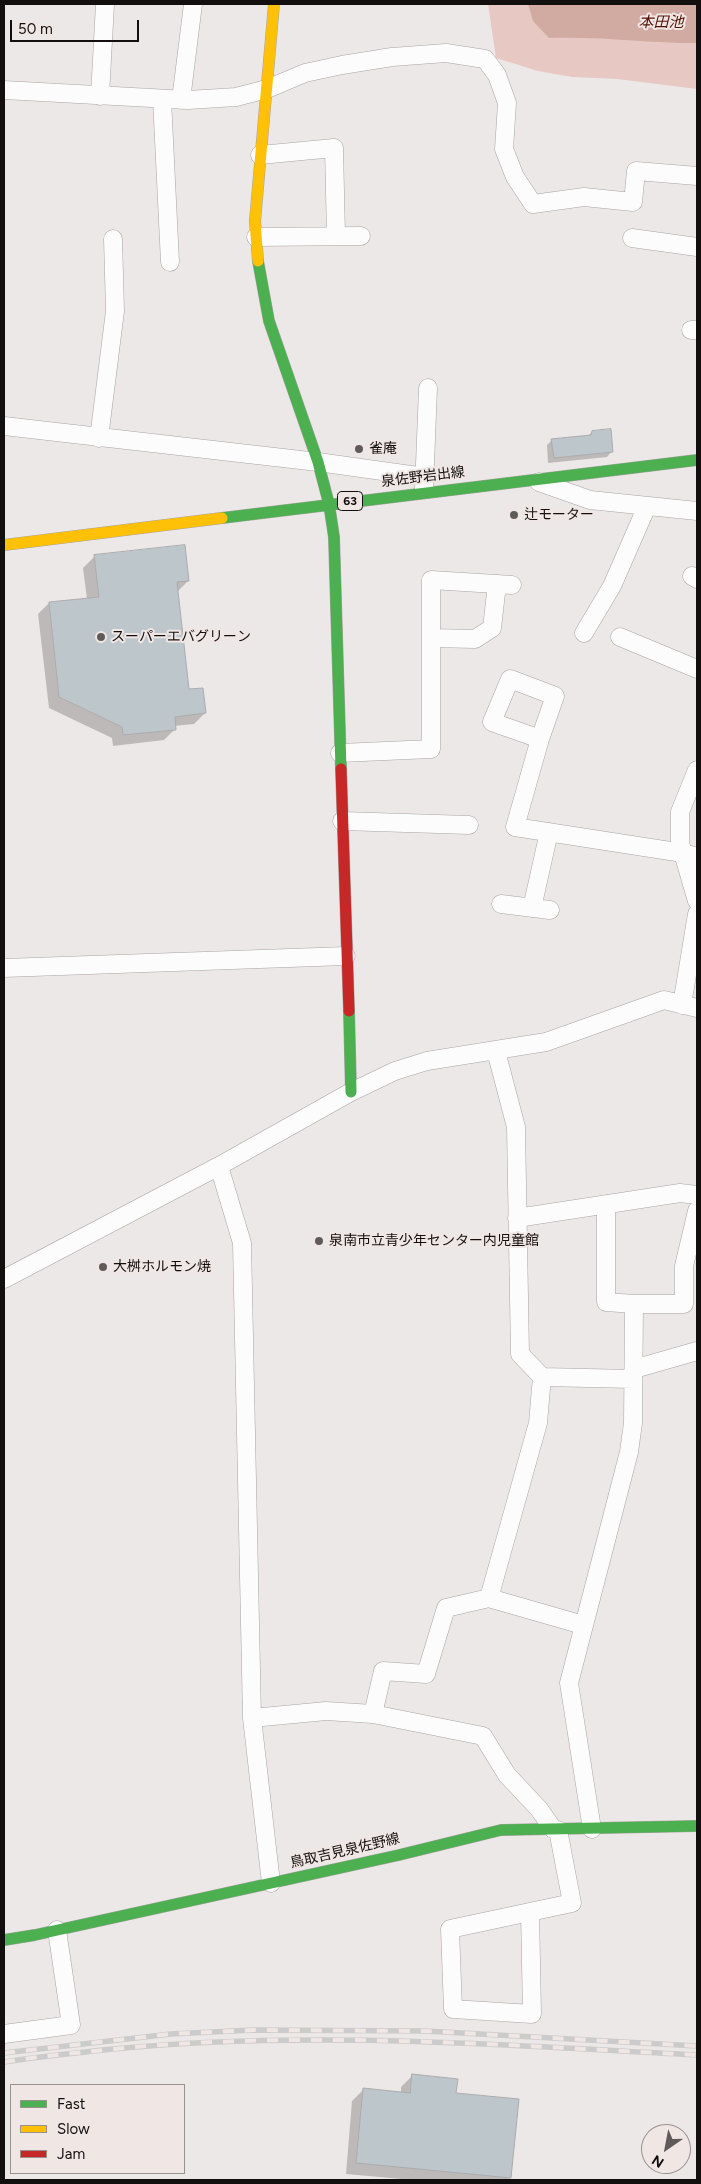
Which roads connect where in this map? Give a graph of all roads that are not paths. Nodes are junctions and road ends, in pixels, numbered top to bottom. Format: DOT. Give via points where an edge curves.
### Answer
graph roads {
  1 [pos="106,4"];
  2 [pos="193,4"];
  3 [pos="274,4"];
  4 [pos="267,89"];
  5 [pos="4,90"];
  6 [pos="100,96"];
  7 [pos="162,99"];
  8 [pos="181,100"];
  9 [pos="260,155"];
  10 [pos="697,176"];
  11 [pos="336,236"];
  12 [pos="361,236"];
  13 [pos="256,237"];
  14 [pos="632,238"];
  15 [pos="113,239"];
  16 [pos="697,247"];
  17 [pos="170,262"];
  18 [pos="428,388"];
  19 [pos="4,426"];
  20 [pos="99,438"];
  21 [pos="697,460"];
  22 [pos="318,462"];
  23 [pos="530,480"];
  24 [pos="425,485"];
  25 [pos="329,504"];
  26 [pos="647,506"];
  27 [pos="697,511"];
  28 [pos="4,545"];
  29 [pos="584,634"];
  30 [pos="620,637"];
  31 [pos="431,638"];
  32 [pos="697,669"];
  33 [pos="540,739"];
  34 [pos="340,753"];
  35 [pos="697,770"];
  36 [pos="342,820"];
  37 [pos="470,825"];
  38 [pos="549,832"];
  39 [pos="690,855"];
  40 [pos="697,901"];
  41 [pos="501,904"];
  42 [pos="532,908"];
  43 [pos="550,910"];
  44 [pos="697,914"];
  45 [pos="346,956"];
  46 [pos="4,968"];
  47 [pos="690,1006"];
  48 [pos="496,1051"];
  49 [pos="350,1092"];
  50 [pos="219,1166"];
  51 [pos="697,1196"];
  52 [pos="606,1204"];
  53 [pos="697,1211"];
  54 [pos="518,1218"];
  55 [pos="4,1279"];
  56 [pos="634,1304"];
  57 [pos="697,1352"];
  58 [pos="634,1374"];
  59 [pos="542,1377"];
  60 [pos="490,1598"];
  61 [pos="583,1625"];
  62 [pos="373,1714"];
  63 [pos="252,1718"];
  64 [pos="697,1826"];
  65 [pos="555,1829"];
  66 [pos="592,1829"];
  67 [pos="271,1883"];
  68 [pos="530,1912"];
  69 [pos="57,1930"];
  70 [pos="4,1940"];
  71 [pos="4,2034"];
  1 -- 6 [label="street"];
  2 -- 8 [label="street"];
  3 -- 4 [label="main road"];
  4 -- 8 [label="street" via="236,97"];
  4 -- 9 [label="main road"];
  4 -- 10 [label="street" via="305,73 392,57 446,52 485,59 497,75 507,103 504,149 515,177 533,204 584,197 633,202 636,171"];
  5 -- 6 [label="street"];
  6 -- 7 [label="street"];
  7 -- 8 [label="street"];
  7 -- 17 [label="street"];
  9 -- 11 [label="street" via="334,148"];
  9 -- 13 [label="main road"];
  11 -- 12 [label="street"];
  11 -- 13 [label="street"];
  13 -- 22 [label="main road" via="269,321"];
  14 -- 16 [label="street"];
  15 -- 20 [label="street" via="116,311"];
  18 -- 24 [label="street"];
  19 -- 20 [label="street"];
  20 -- 22 [label="street"];
  21 -- 23 [label="main road, 泉佐野岩出線 / 63"];
  22 -- 24 [label="street"];
  22 -- 25 [label="main road"];
  23 -- 24 [label="main road, 泉佐野岩出線 / 63"];
  23 -- 26 [label="street" via="590,500"];
  24 -- 25 [label="main road, 泉佐野岩出線 / 63"];
  25 -- 28 [label="main road, 泉佐野岩出線 / 63"];
  25 -- 34 [label="main road" via="334,537"];
  26 -- 27 [label="street"];
  26 -- 29 [label="street" via="612,586"];
  30 -- 32 [label="street"];
  31 -- 31 [label="street" via="475,638 492,628 504,585 431,580"];
  31 -- 34 [label="street" via="431,749"];
  33 -- 38 [label="street" via="515,827"];
  34 -- 36 [label="main road"];
  35 -- 39 [label="street" via="680,812 680,843"];
  36 -- 37 [label="street"];
  36 -- 45 [label="main road"];
  38 -- 39 [label="street"];
  38 -- 42 [label="street"];
  39 -- 40 [label="street"];
  41 -- 42 [label="street"];
  42 -- 43 [label="street"];
  44 -- 47 [label="street"];
  45 -- 46 [label="street"];
  45 -- 49 [label="main road"];
  47 -- 48 [label="street" via="664,1000 546,1042"];
  48 -- 49 [label="street" via="427,1061 395,1071"];
  48 -- 54 [label="street" via="516,1126"];
  49 -- 50 [label="street"];
  50 -- 55 [label="street"];
  50 -- 63 [label="street" via="242,1243"];
  51 -- 52 [label="street" via="680,1193"];
  52 -- 54 [label="street"];
  52 -- 56 [label="street" via="606,1302"];
  53 -- 56 [label="street" via="684,1266 684,1304"];
  54 -- 59 [label="street" via="520,1354"];
  56 -- 58 [label="street"];
  57 -- 58 [label="street"];
  58 -- 59 [label="street"];
  58 -- 61 [label="street" via="630,1452"];
  59 -- 60 [label="street" via="538,1423"];
  60 -- 61 [label="street"];
  60 -- 62 [label="street" via="446,1608 426,1674 382,1671"];
  61 -- 66 [label="street" via="569,1683"];
  62 -- 63 [label="street" via="326,1711"];
  62 -- 65 [label="street" via="483,1736 507,1775"];
  63 -- 67 [label="street"];
  64 -- 66 [label="main road, 鳥取吉見泉佐野線"];
  65 -- 66 [label="main road, 鳥取吉見泉佐野線"];
  65 -- 67 [label="main road, 鳥取吉見泉佐野線" via="501,1830"];
  65 -- 68 [label="street" via="572,1903"];
  67 -- 69 [label="main road, 鳥取吉見泉佐野線"];
  68 -- 68 [label="street" via="532,2014 453,2009 450,1929"];
  69 -- 70 [label="main road, 鳥取吉見泉佐野線"];
  69 -- 71 [label="street" via="72,2025"];
}
